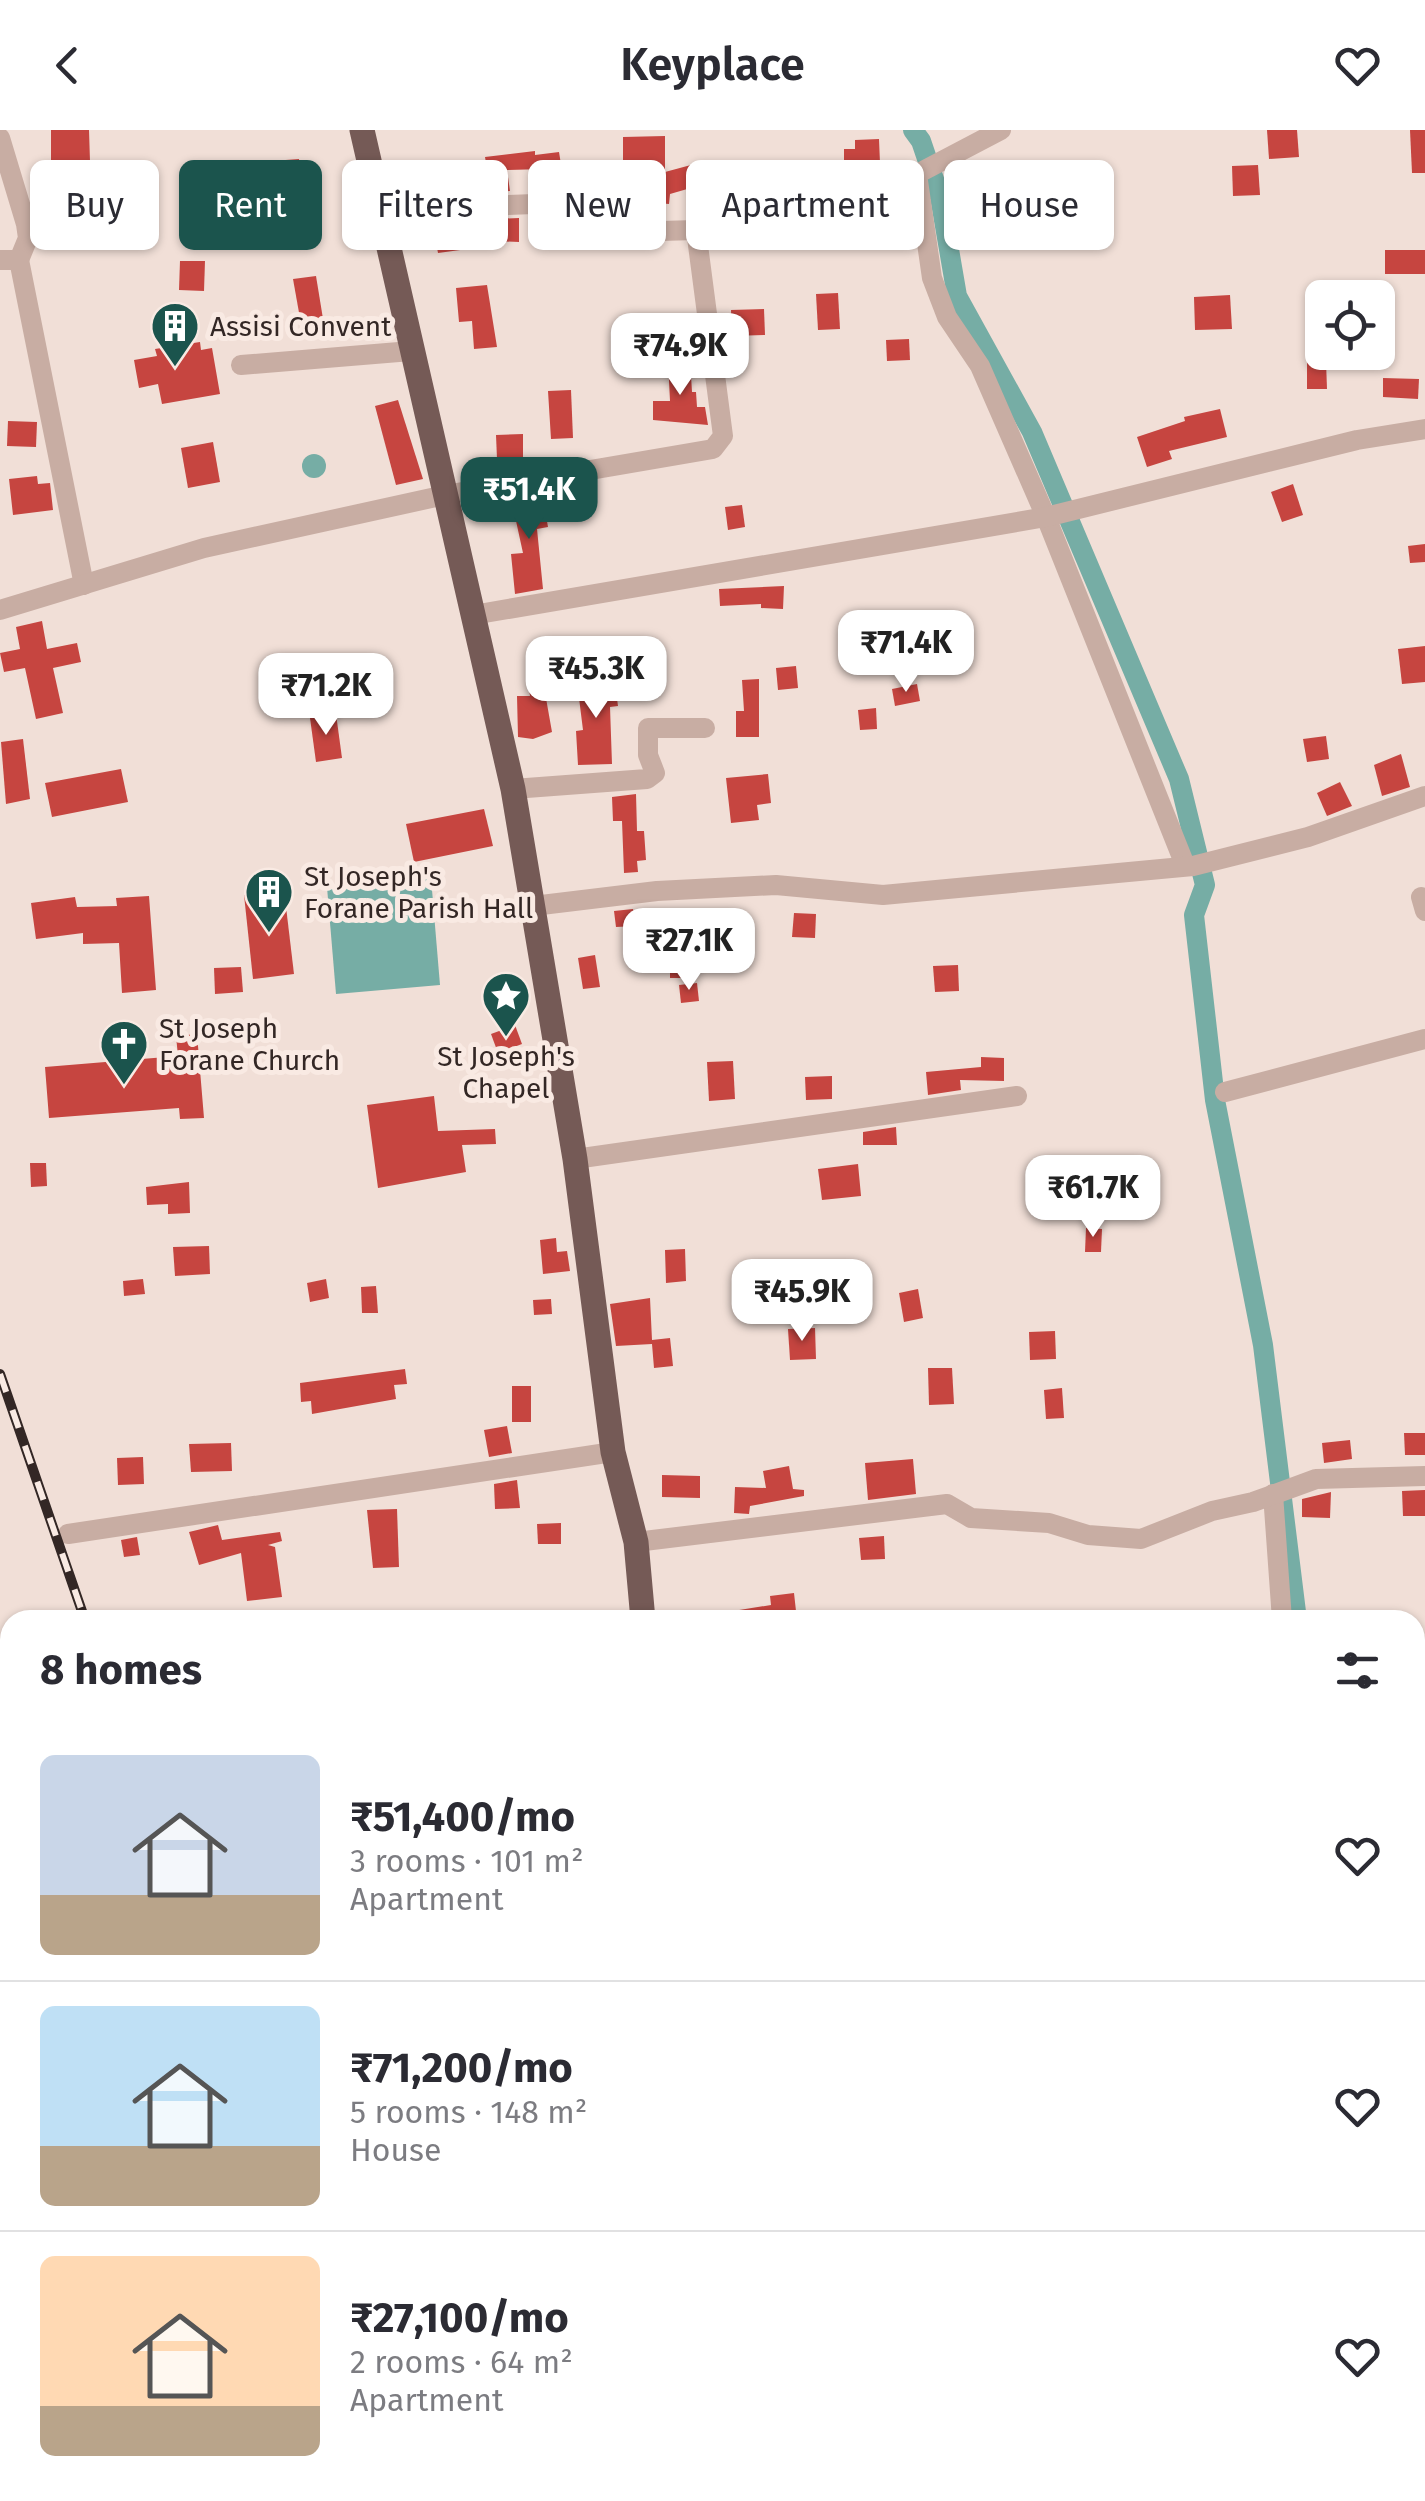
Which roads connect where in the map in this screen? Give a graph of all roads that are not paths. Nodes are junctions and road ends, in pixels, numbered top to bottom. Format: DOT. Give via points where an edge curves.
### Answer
graph roads {
  1 [pos="362,130"];
  2 [pos="1000,130"];
  3 [pos="0,138"];
  4 [pos="370,160"];
  5 [pos="924,170"];
  6 [pos="924,201"];
  7 [pos="508,205"];
  8 [pos="686,230"];
  9 [pos="391,250"];
  10 [pos="699,250"];
  11 [pos="9,260"];
  12 [pos="411,351"];
  13 [pos="241,365"];
  14 [pos="1425,429"];
  15 [pos="445,495"];
  16 [pos="1051,515"];
  17 [pos="84,585"];
  18 [pos="0,610"];
  19 [pos="473,615"];
  20 [pos="706,728"];
  21 [pos="513,790"];
  22 [pos="1425,796"];
  23 [pos="1178,860"];
  24 [pos="533,906"];
  25 [pos="1425,1039"];
  26 [pos="1231,1090"];
  27 [pos="1017,1096"];
  28 [pos="575,1159"];
  29 [pos="613,1452"];
  30 [pos="1425,1476"];
  31 [pos="1283,1490"];
  32 [pos="68,1534"];
  33 [pos="636,1542"];
  34 [pos="642,1610"];
  35 [pos="1282,1610"];
  1 -- 4 [label="main road"];
  2 -- 5 [label="street"];
  3 -- 11 [label="street" via="28,238"];
  6 -- 16 [label="street" via="932,278 947,317 980,366"];
  7 -- 8 [label="street" via="613,200 625,232"];
  9 -- 12 [label="main road"];
  10 -- 15 [label="street" via="723,436 718,445"];
  11 -- 17 [label="street"];
  12 -- 13 [label="street"];
  12 -- 15 [label="main road"];
  14 -- 16 [label="street"];
  15 -- 17 [label="street" via="204,548"];
  15 -- 19 [label="main road"];
  16 -- 19 [label="street"];
  16 -- 23 [label="street" via="1155,783"];
  17 -- 18 [label="street"];
  19 -- 21 [label="main road"];
  20 -- 21 [label="street" via="648,728 655,773 647,779"];
  21 -- 24 [label="main road"];
  22 -- 23 [label="street" via="1308,837"];
  23 -- 24 [label="street" via="883,894 776,886"];
  24 -- 28 [label="main road"];
  25 -- 26 [label="street"];
  27 -- 28 [label="street"];
  28 -- 29 [label="main road"];
  29 -- 32 [label="street"];
  29 -- 33 [label="main road"];
  30 -- 31 [label="street" via="1316,1479"];
  31 -- 33 [label="street" via="1141,1539 971,1518 947,1504"];
  31 -- 35 [label="street"];
  33 -- 34 [label="main road"];
}
